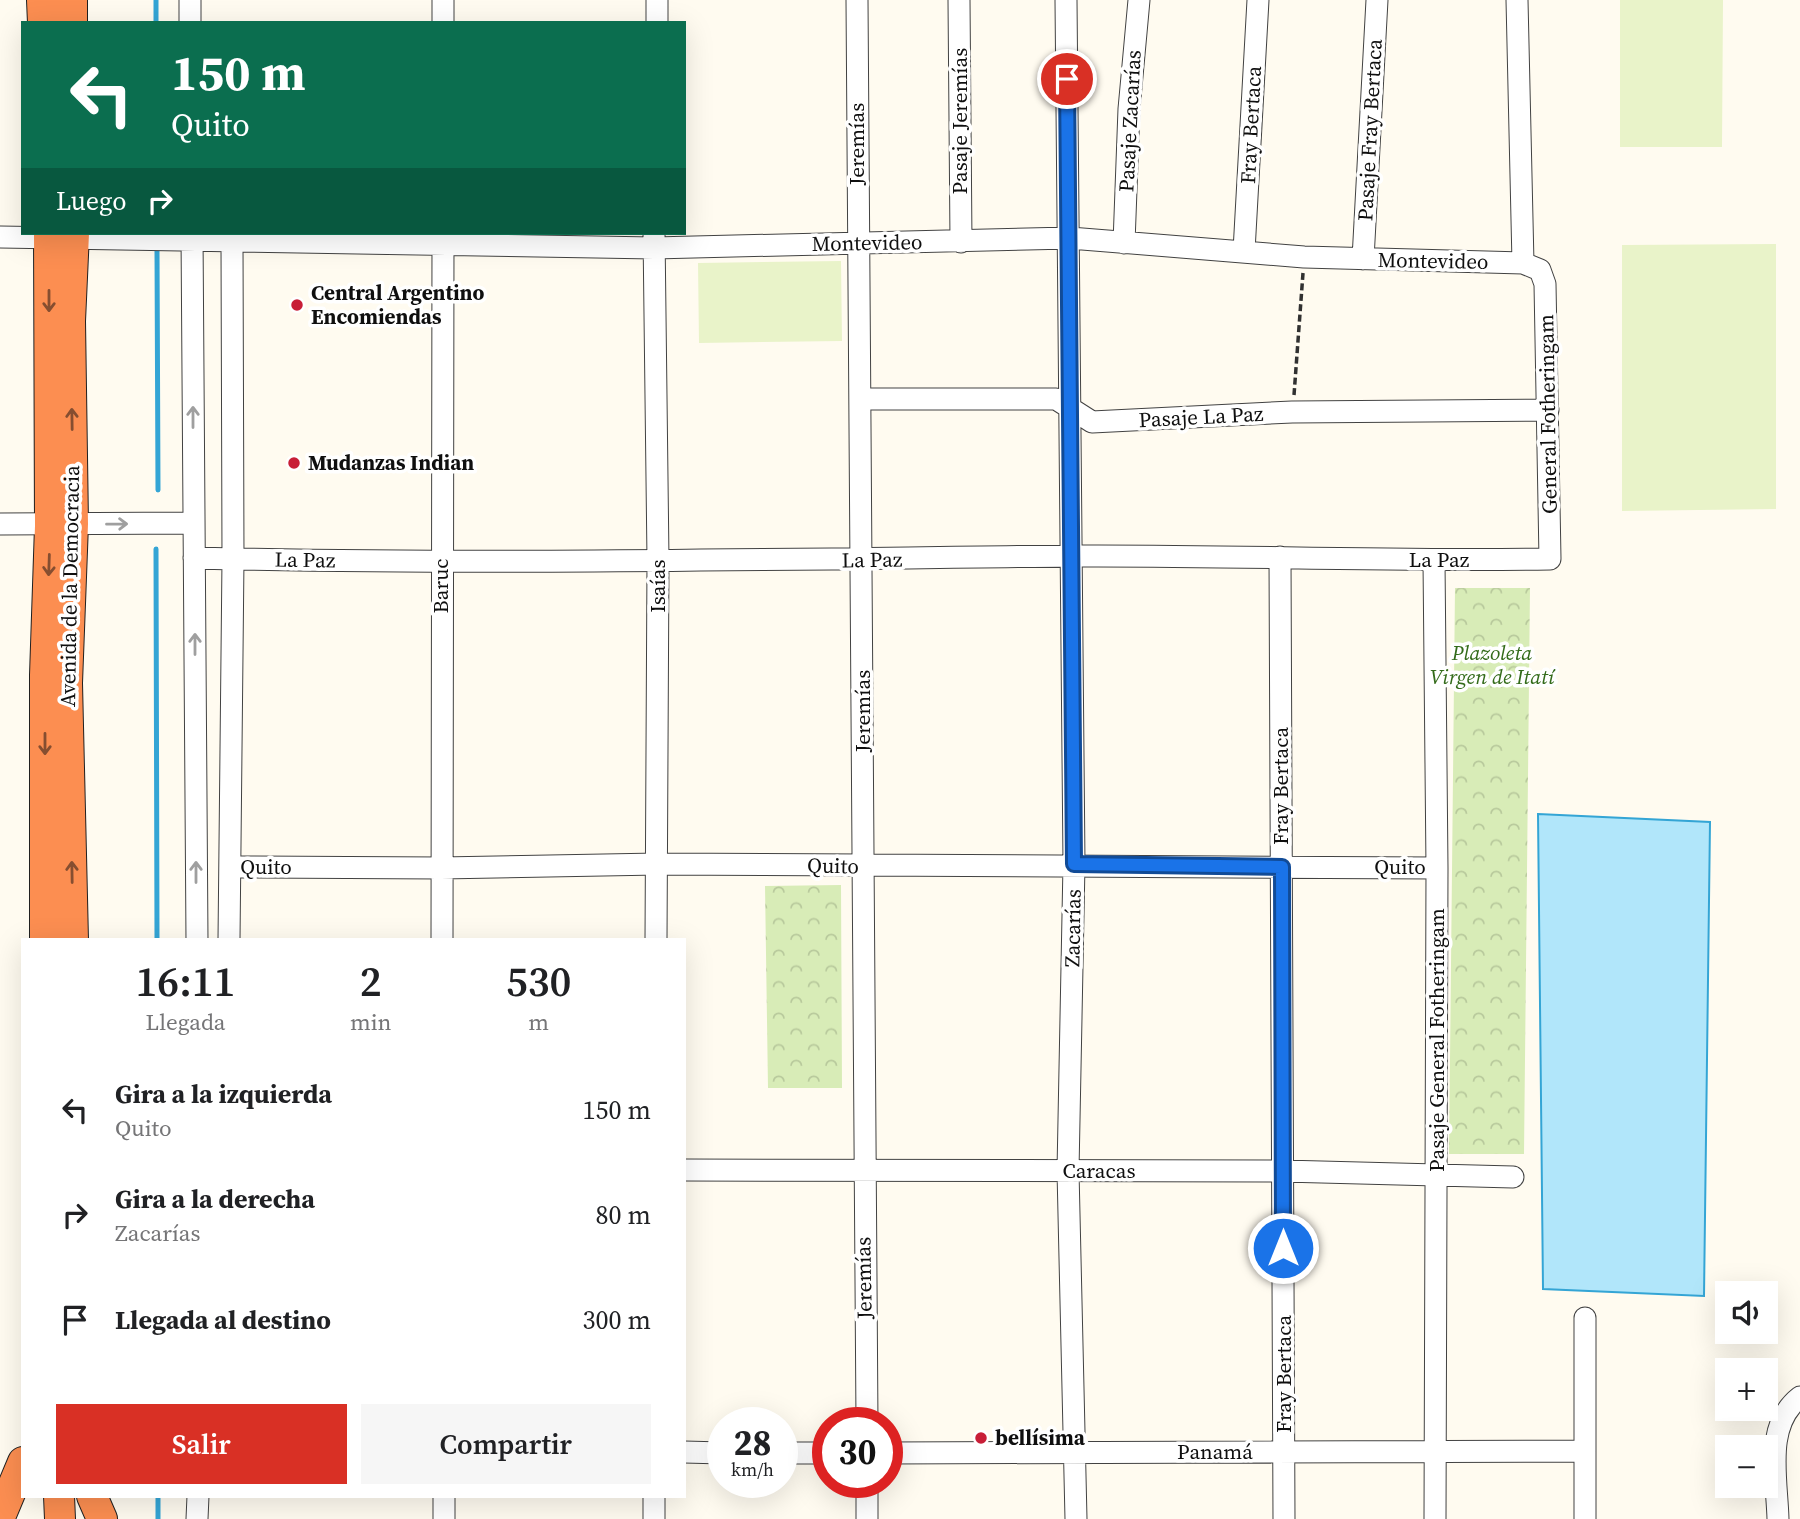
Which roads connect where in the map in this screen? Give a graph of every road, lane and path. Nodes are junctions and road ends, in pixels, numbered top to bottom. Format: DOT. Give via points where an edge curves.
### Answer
graph roads {
  1 [pos="42,0"];
  2 [pos="72,0"];
  3 [pos="190,0"];
  4 [pos="443,0"];
  5 [pos="657,0"];
  6 [pos="857,0"];
  7 [pos="959,0"];
  8 [pos="1066,0"];
  9 [pos="1139,0"];
  10 [pos="1258,0"];
  11 [pos="1377,0"];
  12 [pos="1517,0"];
  13 [pos="43,21"];
  14 [pos="72,21"];
  15 [pos="190,21"];
  16 [pos="443,21"];
  17 [pos="657,21"];
  18 [pos="61,236"];
  19 [pos="0,237"];
  20 [pos="192,237"];
  21 [pos="443,239"];
  22 [pos="1070,239"];
  23 [pos="654,241"];
  24 [pos="961,242"];
  25 [pos="232,243"];
  26 [pos="858,243"];
  27 [pos="1124,243"];
  28 [pos="1244,251"];
  29 [pos="1304,257"];
  30 [pos="1363,260"];
  31 [pos="1531,266"];
  32 [pos="861,400"];
  33 [pos="1068,408"];
  34 [pos="1548,410"];
  35 [pos="1292,412"];
  36 [pos="192,523"];
  37 [pos="0,524"];
  38 [pos="62,525"];
  39 [pos="1073,556"];
  40 [pos="1280,557"];
  41 [pos="194,558"];
  42 [pos="233,559"];
  43 [pos="1550,559"];
  44 [pos="658,560"];
  45 [pos="862,561"];
  46 [pos="1434,561"];
  47 [pos="441,562"];
  48 [pos="658,864"];
  49 [pos="1074,864"];
  50 [pos="864,866"];
  51 [pos="230,867"];
  52 [pos="1282,867"];
  53 [pos="441,868"];
  54 [pos="1437,868"];
  55 [pos="45,938"];
  56 [pos="73,938"];
  57 [pos="197,938"];
  58 [pos="229,938"];
  59 [pos="442,938"];
  60 [pos="656,938"];
  61 [pos="686,1170"];
  62 [pos="863,1171"];
  63 [pos="1068,1171"];
  64 [pos="1283,1171"];
  65 [pos="1436,1176"];
  66 [pos="1513,1177"];
  67 [pos="1585,1318"];
  68 [pos="1800,1397"];
  69 [pos="867,1407"];
  70 [pos="1435,1449"];
  71 [pos="1076,1451"];
  72 [pos="1585,1451"];
  73 [pos="686,1452"];
  74 [pos="707,1452"];
  75 [pos="903,1453"];
  76 [pos="1284,1453"];
  77 [pos="21,1467"];
  78 [pos="59,1498"];
  79 [pos="92,1498"];
  80 [pos="93,1498"];
  81 [pos="198,1498"];
  82 [pos="444,1498"];
  83 [pos="654,1498"];
  84 [pos="867,1498"];
  85 [pos="0,1517"];
  86 [pos="60,1519"];
  87 [pos="94,1519"];
  88 [pos="102,1519"];
  89 [pos="197,1519"];
  90 [pos="444,1519"];
  91 [pos="654,1519"];
  92 [pos="867,1519"];
  93 [pos="1076,1519"];
  94 [pos="1284,1519"];
  95 [pos="1435,1519"];
  96 [pos="1585,1519"];
  97 [pos="1778,1519"];
  1 -- 13 [label="highway"];
  2 -- 14 [label="highway"];
  3 -- 15 [label="street"];
  4 -- 16 [label="street"];
  5 -- 17 [label="street"];
  6 -- 26 [label="street, Jeremías"];
  7 -- 24 [label="street, Pasaje Jeremías"];
  8 -- 22 [label="street, Zacarías"];
  9 -- 27 [label="street, Pasaje Zacarías"];
  10 -- 28 [label="street, Fray Bertaca"];
  11 -- 30 [label="street, Pasaje Fray Bertaca"];
  12 -- 31 [label="street, General Fotheringam"];
  18 -- 19 [label="street, Montevideo"];
  18 -- 20 [label="street, Montevideo"];
  18 -- 38 [label="highway, Avenida de la Democracia, one-way"];
  38 -- 18 [label="highway, Avenida de la Democracia, one-way" via="70,321"];
  20 -- 25 [label="street, Montevideo"];
  36 -- 20 [label="street, one-way"];
  21 -- 23 [label="street, Montevideo"];
  21 -- 25 [label="street, Montevideo"];
  21 -- 47 [label="street, Baruc"];
  22 -- 24 [label="street, Montevideo"];
  22 -- 27 [label="street, Montevideo"];
  22 -- 33 [label="street, Zacarías"];
  23 -- 26 [label="street, Montevideo"];
  23 -- 44 [label="street, Isaías"];
  24 -- 26 [label="street, Montevideo"];
  25 -- 42 [label="street"];
  26 -- 32 [label="street, Jeremías"];
  27 -- 28 [label="street, Montevideo"];
  28 -- 29 [label="street, Montevideo"];
  29 -- 30 [label="street, Montevideo"];
  29 -- 35 [label="path"];
  30 -- 31 [label="street, Montevideo"];
  31 -- 34 [label="street, General Fotheringam" via="1545,284"];
  32 -- 33 [label="street, Pasaje La Paz" via="1056,399"];
  32 -- 45 [label="street, Jeremías"];
  33 -- 35 [label="street, Pasaje La Paz" via="1092,422"];
  33 -- 39 [label="street, Zacarías"];
  34 -- 35 [label="street, Pasaje La Paz"];
  34 -- 43 [label="street, General Fotheringam"];
  38 -- 36 [label="street, one-way"];
  36 -- 41 [label="street"];
  37 -- 38 [label="street"];
  38 -- 55 [label="highway, Avenida de la Democracia, one-way" via="46,676"];
  56 -- 38 [label="highway, Avenida de la Democracia, one-way"];
  39 -- 40 [label="street, La Paz"];
  39 -- 45 [label="street, La Paz"];
  39 -- 49 [label="street, Zacarías"];
  40 -- 46 [label="street, La Paz"];
  40 -- 52 [label="street, Fray Bertaca"];
  41 -- 42 [label="street, La Paz"];
  57 -- 41 [label="street, one-way"];
  42 -- 47 [label="street, La Paz"];
  42 -- 51 [label="street"];
  43 -- 46 [label="street, La Paz"];
  44 -- 45 [label="street, La Paz"];
  44 -- 47 [label="street, La Paz"];
  44 -- 48 [label="street, Isaías"];
  45 -- 50 [label="street, Jeremías"];
  46 -- 54 [label="street, Pasaje General Fotheringam"];
  47 -- 53 [label="street, Baruc"];
  48 -- 50 [label="street, Quito"];
  48 -- 53 [label="street, Quito"];
  48 -- 60 [label="street, Isaías"];
  49 -- 50 [label="street, Quito"];
  49 -- 52 [label="street, Quito"];
  49 -- 63 [label="street, Zacarías"];
  50 -- 62 [label="street, Jeremías"];
  51 -- 53 [label="street, Quito"];
  51 -- 58 [label="street"];
  52 -- 54 [label="street, Quito"];
  52 -- 64 [label="street, Fray Bertaca"];
  53 -- 59 [label="street, Baruc"];
  54 -- 65 [label="street, Pasaje General Fotheringam"];
  61 -- 62 [label="street, Caracas"];
  62 -- 63 [label="street, Caracas"];
  62 -- 69 [label="street, Jeremías"];
  63 -- 64 [label="street, Caracas"];
  63 -- 71 [label="street, Zacarías"];
  64 -- 65 [label="street, Caracas"];
  64 -- 76 [label="street, Fray Bertaca"];
  65 -- 66 [label="street, Caracas"];
  65 -- 70 [label="street, Pasaje General Fotheringam"];
  67 -- 72 [label="street"];
  68 -- 97 [label="street" via="1788,1406 1776,1433"];
  70 -- 72 [label="street, Panamá"];
  70 -- 76 [label="street, Panamá"];
  70 -- 95 [label="street, Pasaje General Fotheringam"];
  71 -- 75 [label="street, Panamá"];
  71 -- 76 [label="street, Panamá"];
  71 -- 93 [label="street, Zacarías"];
  72 -- 96 [label="street"];
  73 -- 74 [label="street"];
  76 -- 94 [label="street, Fray Bertaca"];
  77 -- 85 [label="highway"];
  78 -- 86 [label="highway"];
  79 -- 87 [label="highway"];
  80 -- 88 [label="highway"];
  81 -- 89 [label="street"];
  82 -- 90 [label="street"];
  83 -- 91 [label="street"];
  84 -- 92 [label="street"];
}
